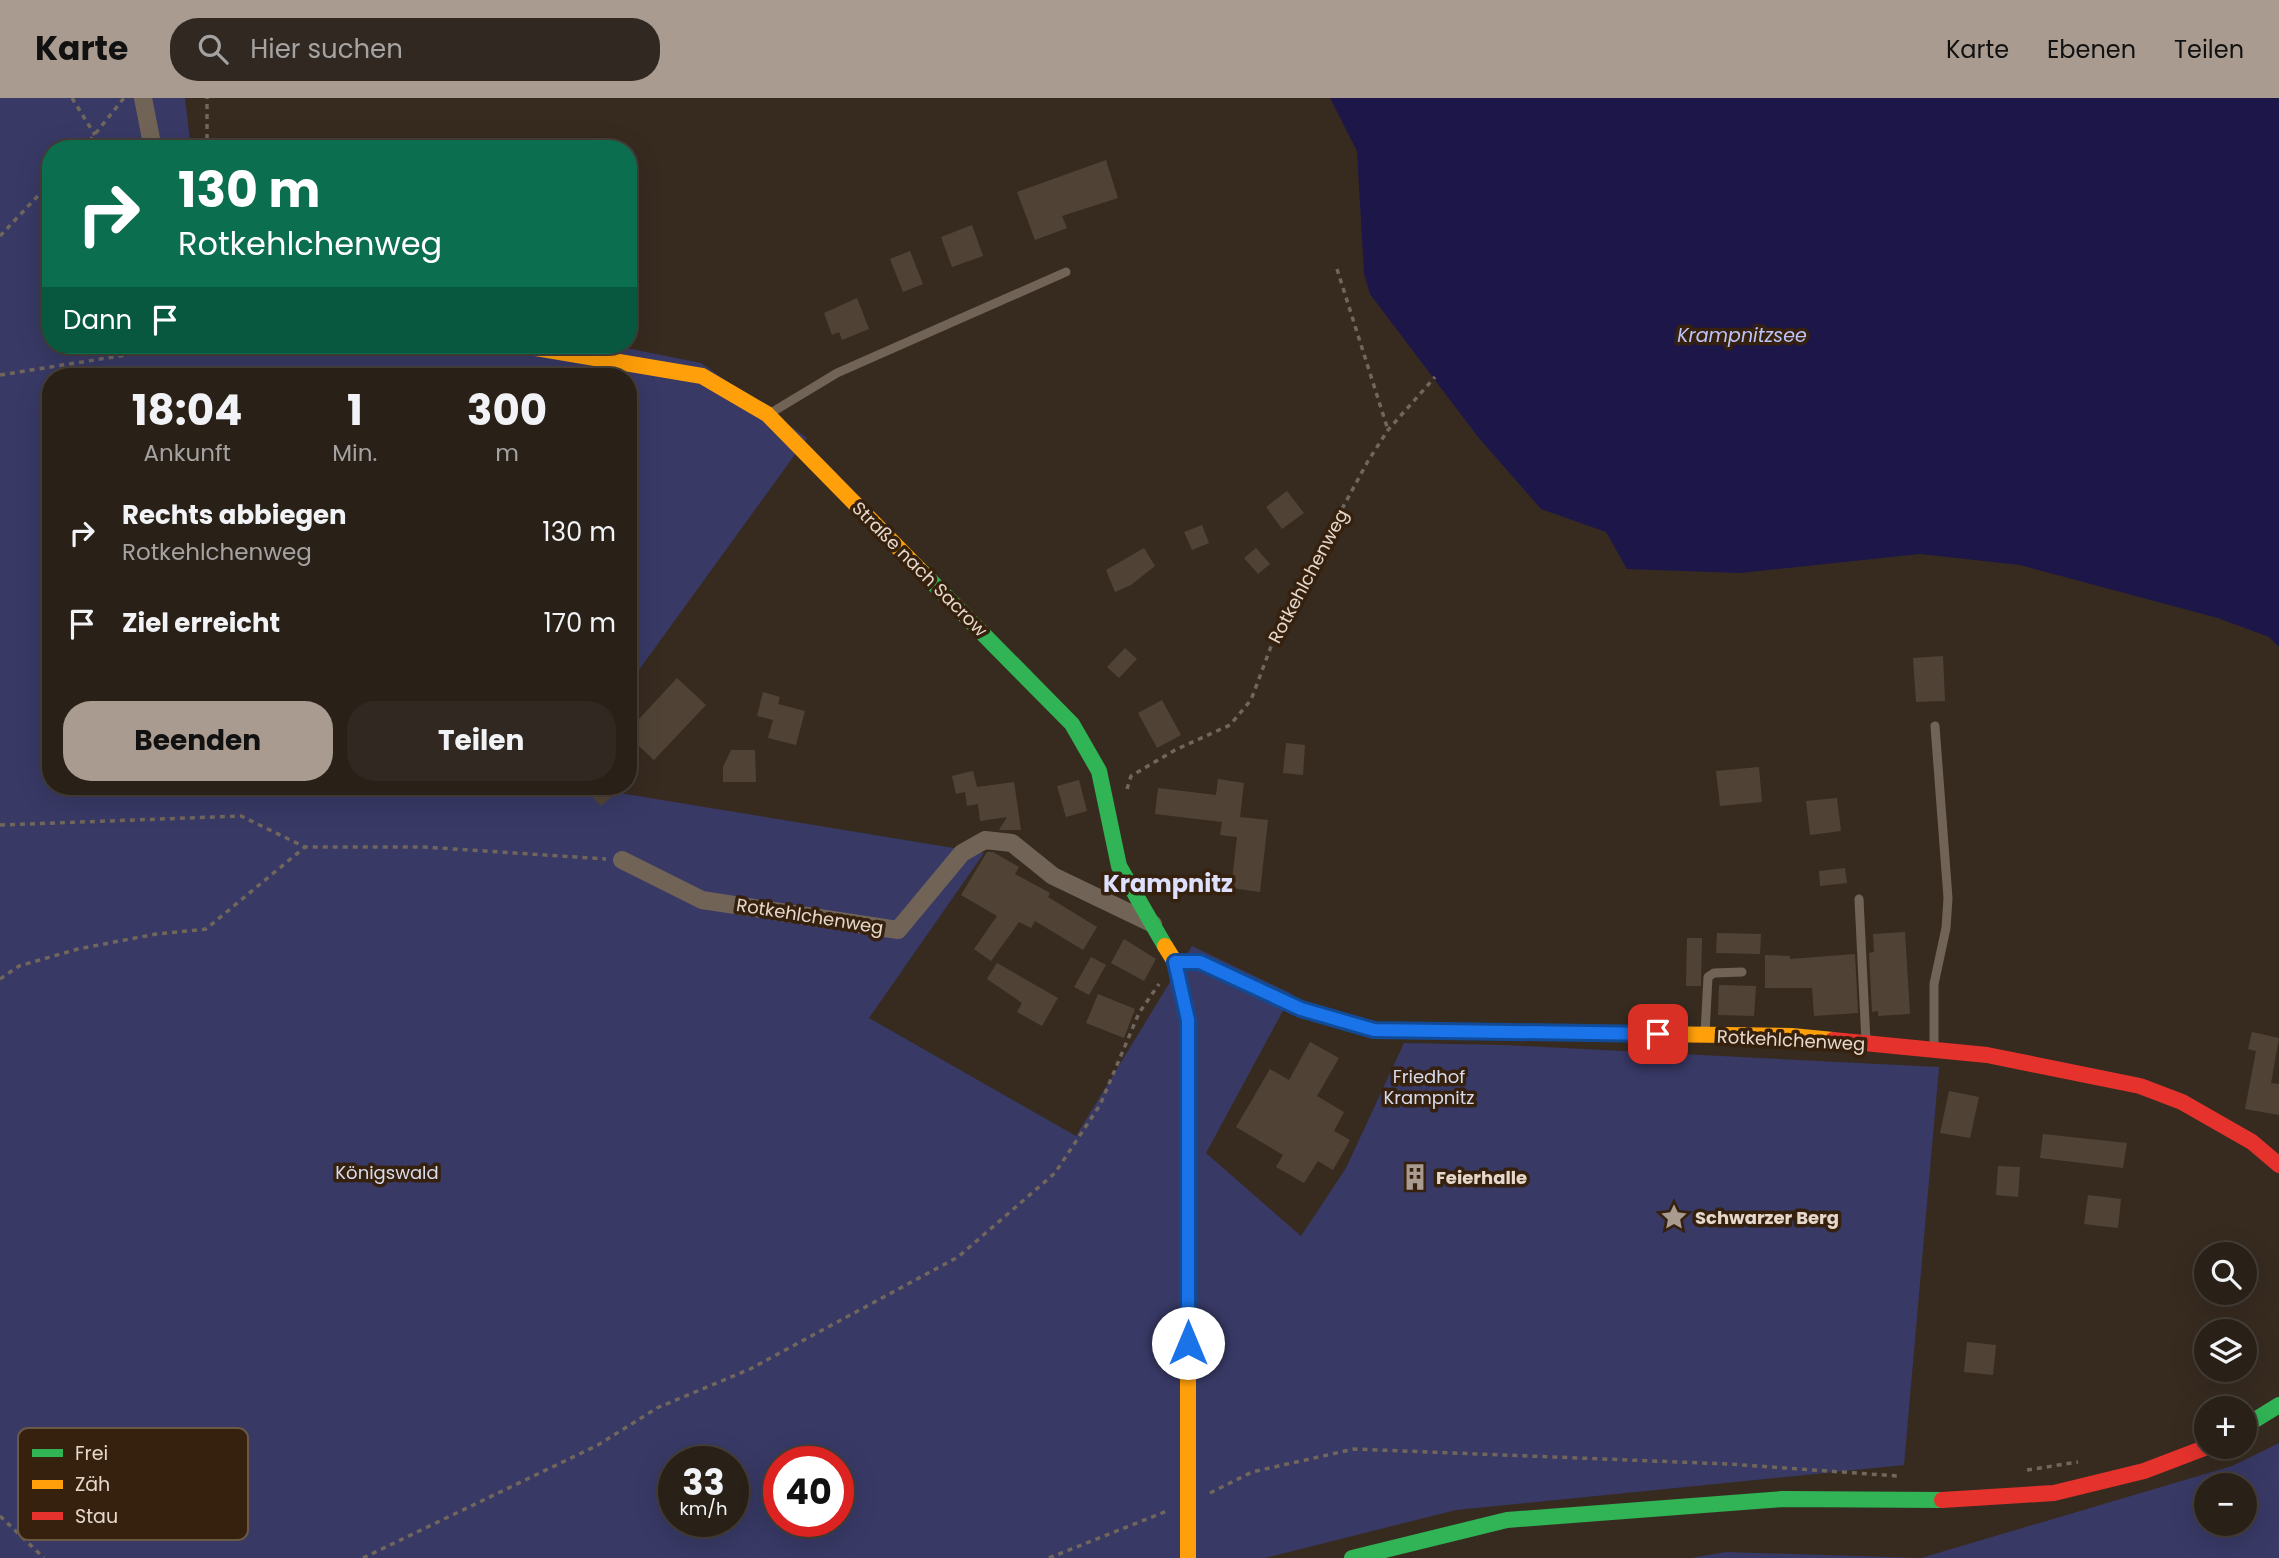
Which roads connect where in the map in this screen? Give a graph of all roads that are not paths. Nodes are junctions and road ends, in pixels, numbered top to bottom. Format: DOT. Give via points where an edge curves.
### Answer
graph roads {
  1 [pos="143,98"];
  2 [pos="151,140"];
  3 [pos="1066,272"];
  4 [pos="571,354"];
  5 [pos="767,415"];
  6 [pos="1935,726"];
  7 [pos="622,860"];
  8 [pos="1859,899"];
  9 [pos="1156,926"];
  10 [pos="1175,962"];
  11 [pos="1742,972"];
  12 [pos="1705,1035"];
  13 [pos="1866,1044"];
  14 [pos="1934,1050"];
  15 [pos="2279,1165"];
  16 [pos="2279,1405"];
  17 [pos="2257,1419"];
  18 [pos="2194,1452"];
  19 [pos="1188,1558"];
  20 [pos="1352,1558"];
  1 -- 2 [label="street"];
  3 -- 5 [label="lane" via="837,373"];
  4 -- 5 [label="street, Straße nach Sacrow" via="702,376"];
  5 -- 9 [label="street, Straße nach Sacrow" via="1072,724 1099,771 1119,866"];
  6 -- 14 [label="lane" via="1948,898 1934,984"];
  7 -- 9 [label="street, Rotkehlchenweg" via="702,900 898,930 962,853 985,840 1012,844 1053,876"];
  8 -- 13 [label="lane"];
  9 -- 10 [label="street, Straße nach Sacrow"];
  10 -- 12 [label="street, Rotkehlchenweg" via="1200,962 1301,1009 1374,1030"];
  10 -- 19 [label="street" via="1188,1020"];
  11 -- 12 [label="lane" via="1708,977"];
  12 -- 13 [label="street, Rotkehlchenweg" via="1792,1036"];
  13 -- 14 [label="street, Rotkehlchenweg"];
  14 -- 15 [label="street, Rotkehlchenweg" via="1987,1055 2140,1086 2210,1117"];
  16 -- 17 [label="street"];
  18 -- 20 [label="street" via="2144,1471 2054,1493 1918,1501 1783,1499 1507,1520"];
}
